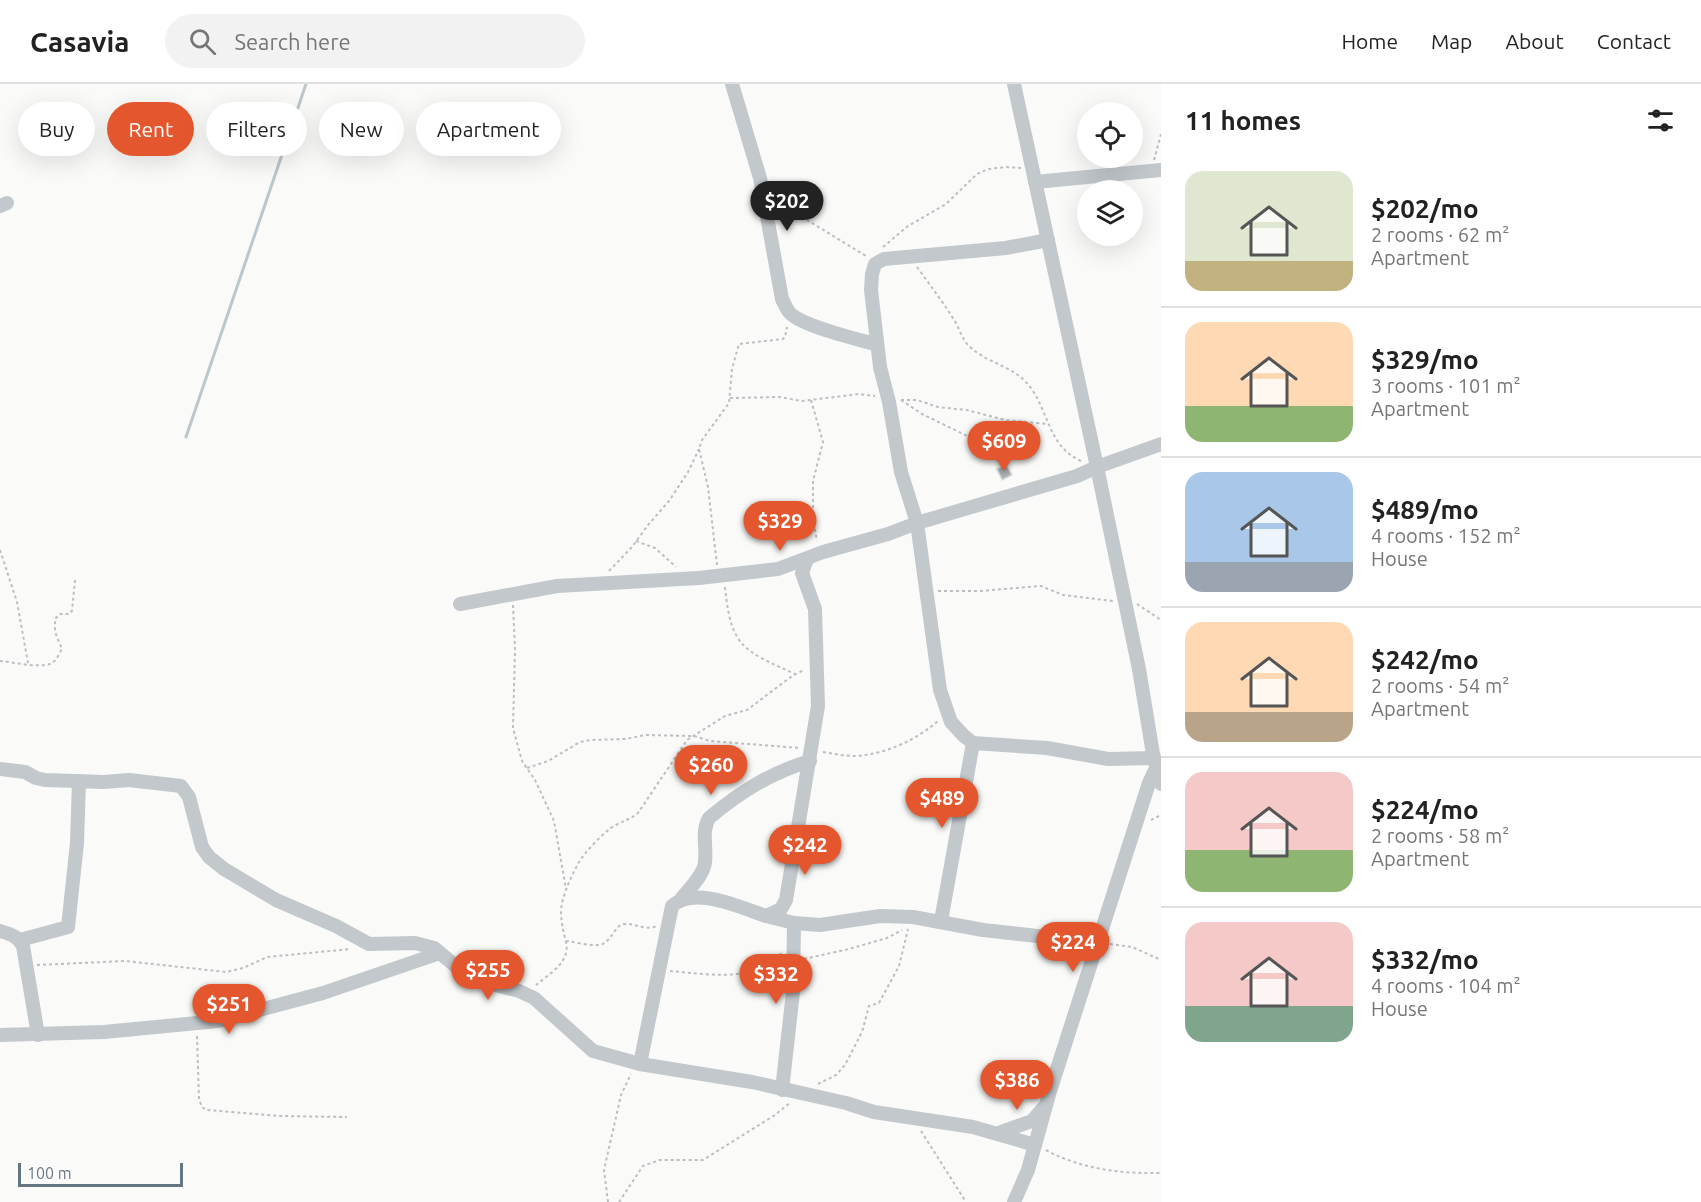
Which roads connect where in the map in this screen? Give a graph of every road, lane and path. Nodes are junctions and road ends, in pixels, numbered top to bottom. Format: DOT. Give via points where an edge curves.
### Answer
graph roads {
  1 [pos="732,84"];
  2 [pos="1014,84"];
  3 [pos="1161,134"];
  4 [pos="1156,170"];
  5 [pos="1034,177"];
  6 [pos="762,190"];
  7 [pos="1048,240"];
  8 [pos="881,249"];
  9 [pos="910,256"];
  10 [pos="875,264"];
  11 [pos="789,312"];
  12 [pos="877,345"];
  13 [pos="891,395"];
  14 [pos="730,398"];
  15 [pos="811,400"];
  16 [pos="1048,424"];
  17 [pos="1161,444"];
  18 [pos="699,449"];
  19 [pos="1001,465"];
  20 [pos="1097,467"];
  21 [pos="917,523"];
  22 [pos="636,541"];
  23 [pos="0,550"];
  24 [pos="814,556"];
  25 [pos="0,571"];
  26 [pos="7,571"];
  27 [pos="721,575"];
  28 [pos="695,578"];
  29 [pos="75,580"];
  30 [pos="599,584"];
  31 [pos="927,591"];
  32 [pos="512,593"];
  33 [pos="1125,602"];
  34 [pos="460,603"];
  35 [pos="1161,620"];
  36 [pos="0,661"];
  37 [pos="29,664"];
  38 [pos="818,664"];
  39 [pos="795,674"];
  40 [pos="947,713"];
  41 [pos="693,736"];
  42 [pos="973,743"];
  43 [pos="811,755"];
  44 [pos="1157,761"];
  45 [pos="527,768"];
  46 [pos="0,769"];
  47 [pos="79,781"];
  48 [pos="1161,784"];
  49 [pos="566,889"];
  50 [pos="681,899"];
  51 [pos="766,916"];
  52 [pos="668,917"];
  53 [pos="911,920"];
  54 [pos="941,921"];
  55 [pos="794,922"];
  56 [pos="0,931"];
  57 [pos="20,940"];
  58 [pos="566,941"];
  59 [pos="369,944"];
  60 [pos="1098,946"];
  61 [pos="440,953"];
  62 [pos="794,954"];
  63 [pos="1161,960"];
  64 [pos="26,965"];
  65 [pos="763,966"];
  66 [pos="659,971"];
  67 [pos="525,994"];
  68 [pos="197,1024"];
  69 [pos="0,1035"];
  70 [pos="38,1035"];
  71 [pos="640,1064"];
  72 [pos="782,1089"];
  73 [pos="805,1095"];
  74 [pos="1047,1103"];
  75 [pos="347,1117"];
  76 [pos="913,1118"];
  77 [pos="998,1133"];
  78 [pos="1035,1145"];
  79 [pos="1161,1173"];
  80 [pos="608,1202"];
  81 [pos="619,1202"];
  82 [pos="966,1202"];
  83 [pos="1014,1202"];
  1 -- 6 [label="street"];
  2 -- 5 [label="street"];
  3 -- 4 [label="path"];
  4 -- 5 [label="street"];
  5 -- 7 [label="street"];
  5 -- 8 [label="path" via="1020,168 1006,167 977,174 946,204 908,226"];
  6 -- 10 [label="path"];
  6 -- 11 [label="street" via="782,299"];
  7 -- 9 [label="street" via="1006,248"];
  7 -- 20 [label="street"];
  9 -- 10 [label="street"];
  9 -- 16 [label="path" via="969,346 1023,380 1033,391"];
  10 -- 12 [label="street" via="871,290"];
  11 -- 12 [label="street" via="814,326"];
  11 -- 14 [label="path" via="785,337 739,344"];
  12 -- 13 [label="street"];
  13 -- 15 [label="path"];
  13 -- 16 [label="path" via="1005,420"];
  13 -- 19 [label="path" via="988,446"];
  13 -- 21 [label="street" via="896,451"];
  14 -- 15 [label="path"];
  14 -- 18 [label="path"];
  15 -- 24 [label="path" via="823,442 813,481"];
  16 -- 20 [label="path" via="1067,453"];
  17 -- 20 [label="street"];
  18 -- 22 [label="path" via="669,501"];
  18 -- 27 [label="path"];
  20 -- 21 [label="street"];
  20 -- 33 [label="street"];
  21 -- 24 [label="street"];
  21 -- 31 [label="street"];
  22 -- 28 [label="path" via="655,548 671,564"];
  22 -- 30 [label="path"];
  23 -- 26 [label="path"];
  24 -- 27 [label="street" via="778,569"];
  24 -- 38 [label="street" via="802,573 815,609"];
  25 -- 26 [label="path"];
  26 -- 37 [label="path"];
  27 -- 28 [label="street"];
  27 -- 39 [label="path" via="729,619 741,644 758,658"];
  28 -- 30 [label="street"];
  29 -- 37 [label="path" via="72,611 55,619 61,652 50,664"];
  30 -- 32 [label="street"];
  31 -- 33 [label="path" via="1041,586 1076,598"];
  31 -- 40 [label="street" via="940,690"];
  32 -- 34 [label="street"];
  32 -- 45 [label="path" via="513,728"];
  33 -- 35 [label="path" via="1139,604"];
  33 -- 44 [label="street"];
  36 -- 37 [label="path"];
  38 -- 39 [label="path"];
  38 -- 43 [label="street" via="818,706"];
  39 -- 41 [label="path" via="747,710 725,716"];
  40 -- 42 [label="street" via="956,728"];
  40 -- 43 [label="path" via="922,733 890,748 855,756"];
  41 -- 43 [label="path"];
  41 -- 45 [label="path" via="590,740"];
  41 -- 49 [label="path" via="682,746 638,813 610,829 586,850"];
  42 -- 44 [label="street"];
  42 -- 54 [label="street"];
  43 -- 50 [label="street" via="760,780 709,818 705,824 704,867"];
  43 -- 51 [label="street" via="786,900 781,909"];
  44 -- 48 [label="street"];
  44 -- 60 [label="street"];
  45 -- 49 [label="path" via="554,820"];
  46 -- 47 [label="street" via="25,772 40,779"];
  47 -- 57 [label="street" via="68,927"];
  47 -- 59 [label="street" via="129,780 181,786 189,797 202,847 209,857 276,900"];
  49 -- 58 [label="path" via="561,909"];
  50 -- 51 [label="street" via="718,900"];
  50 -- 52 [label="street" via="672,906"];
  51 -- 55 [label="street"];
  52 -- 58 [label="path" via="656,927 619,926 600,945"];
  52 -- 66 [label="street"];
  53 -- 54 [label="street"];
  53 -- 55 [label="street" via="880,916 820,925"];
  53 -- 62 [label="path" via="887,938 839,952"];
  53 -- 73 [label="path" via="899,966 882,999 869,1006 862,1032 845,1065"];
  54 -- 60 [label="street"];
  55 -- 62 [label="street"];
  56 -- 57 [label="street"];
  57 -- 64 [label="street"];
  58 -- 67 [label="path" via="560,965"];
  59 -- 61 [label="street" via="422,944"];
  59 -- 64 [label="path" via="349,950 267,957 226,972 125,961"];
  60 -- 63 [label="path" via="1132,946"];
  60 -- 74 [label="street"];
  61 -- 67 [label="street" via="477,980"];
  61 -- 68 [label="street" via="323,993 240,1017"];
  62 -- 65 [label="path"];
  62 -- 65 [label="path" via="776,966"];
  62 -- 72 [label="street" via="794,992"];
  64 -- 70 [label="street"];
  65 -- 66 [label="path" via="745,973"];
  66 -- 71 [label="street"];
  67 -- 71 [label="street" via="550,1011 593,1051"];
  68 -- 70 [label="street"];
  68 -- 75 [label="path" via="199,1099 206,1110"];
  69 -- 70 [label="street"];
  71 -- 72 [label="street"];
  71 -- 80 [label="path" via="621,1095 604,1170"];
  72 -- 73 [label="street"];
  73 -- 76 [label="street"];
  73 -- 81 [label="path" via="703,1160 660,1160 643,1166"];
  74 -- 77 [label="street" via="1032,1121"];
  74 -- 78 [label="street"];
  76 -- 77 [label="street"];
  76 -- 82 [label="path"];
  77 -- 78 [label="street"];
  78 -- 79 [label="path" via="1074,1164 1122,1172"];
  78 -- 83 [label="street"];
}
